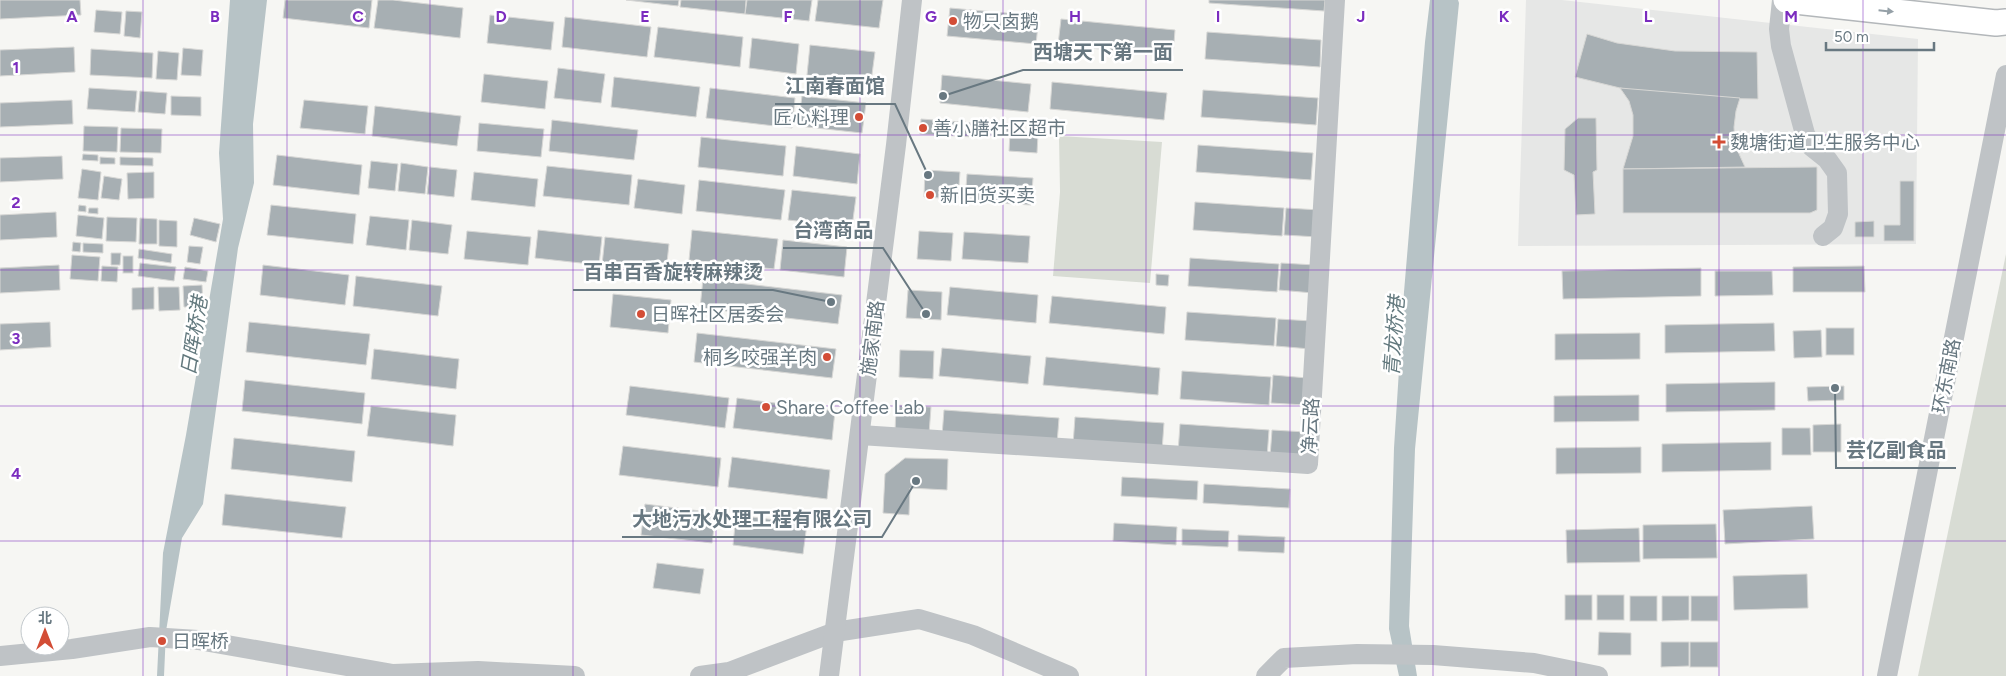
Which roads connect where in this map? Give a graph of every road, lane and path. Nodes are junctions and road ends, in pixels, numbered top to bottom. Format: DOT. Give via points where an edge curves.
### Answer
graph roads {
  1 [pos="912,0"];
  2 [pos="1335,0"];
  3 [pos="1784,0"];
  4 [pos="1928,0"];
  5 [pos="2006,13"];
  6 [pos="2006,22"];
  7 [pos="2006,75"];
  8 [pos="1823,236"];
  9 [pos="860,434"];
  10 [pos="835,632"];
  11 [pos="0,656"];
  12 [pos="830,673"];
  13 [pos="575,676"];
  14 [pos="700,676"];
  15 [pos="1069,676"];
  16 [pos="1266,676"];
  17 [pos="1598,676"];
  18 [pos="1887,676"];
  1 -- 9 [label="street, 施家南路"];
  2 -- 9 [label="street, 净云路" via="1308,464"];
  3 -- 6 [label="main road, one-way"];
  3 -- 8 [label="street" via="1779,29 1781,46 1805,134 1812,147 1837,173 1838,214 1833,228"];
  4 -- 5 [label="main road" via="1998,7"];
  7 -- 18 [label="street, 环东南路"];
  9 -- 10 [label="street, 施家南路"];
  10 -- 12 [label="street, 施家南路"];
  10 -- 14 [label="street" via="730,672"];
  10 -- 15 [label="street" via="919,619 973,634"];
  11 -- 13 [label="street" via="150,637 180,638 394,674 478,671"];
  16 -- 17 [label="street" via="1284,658 1357,654 1433,655 1534,663"];
}
